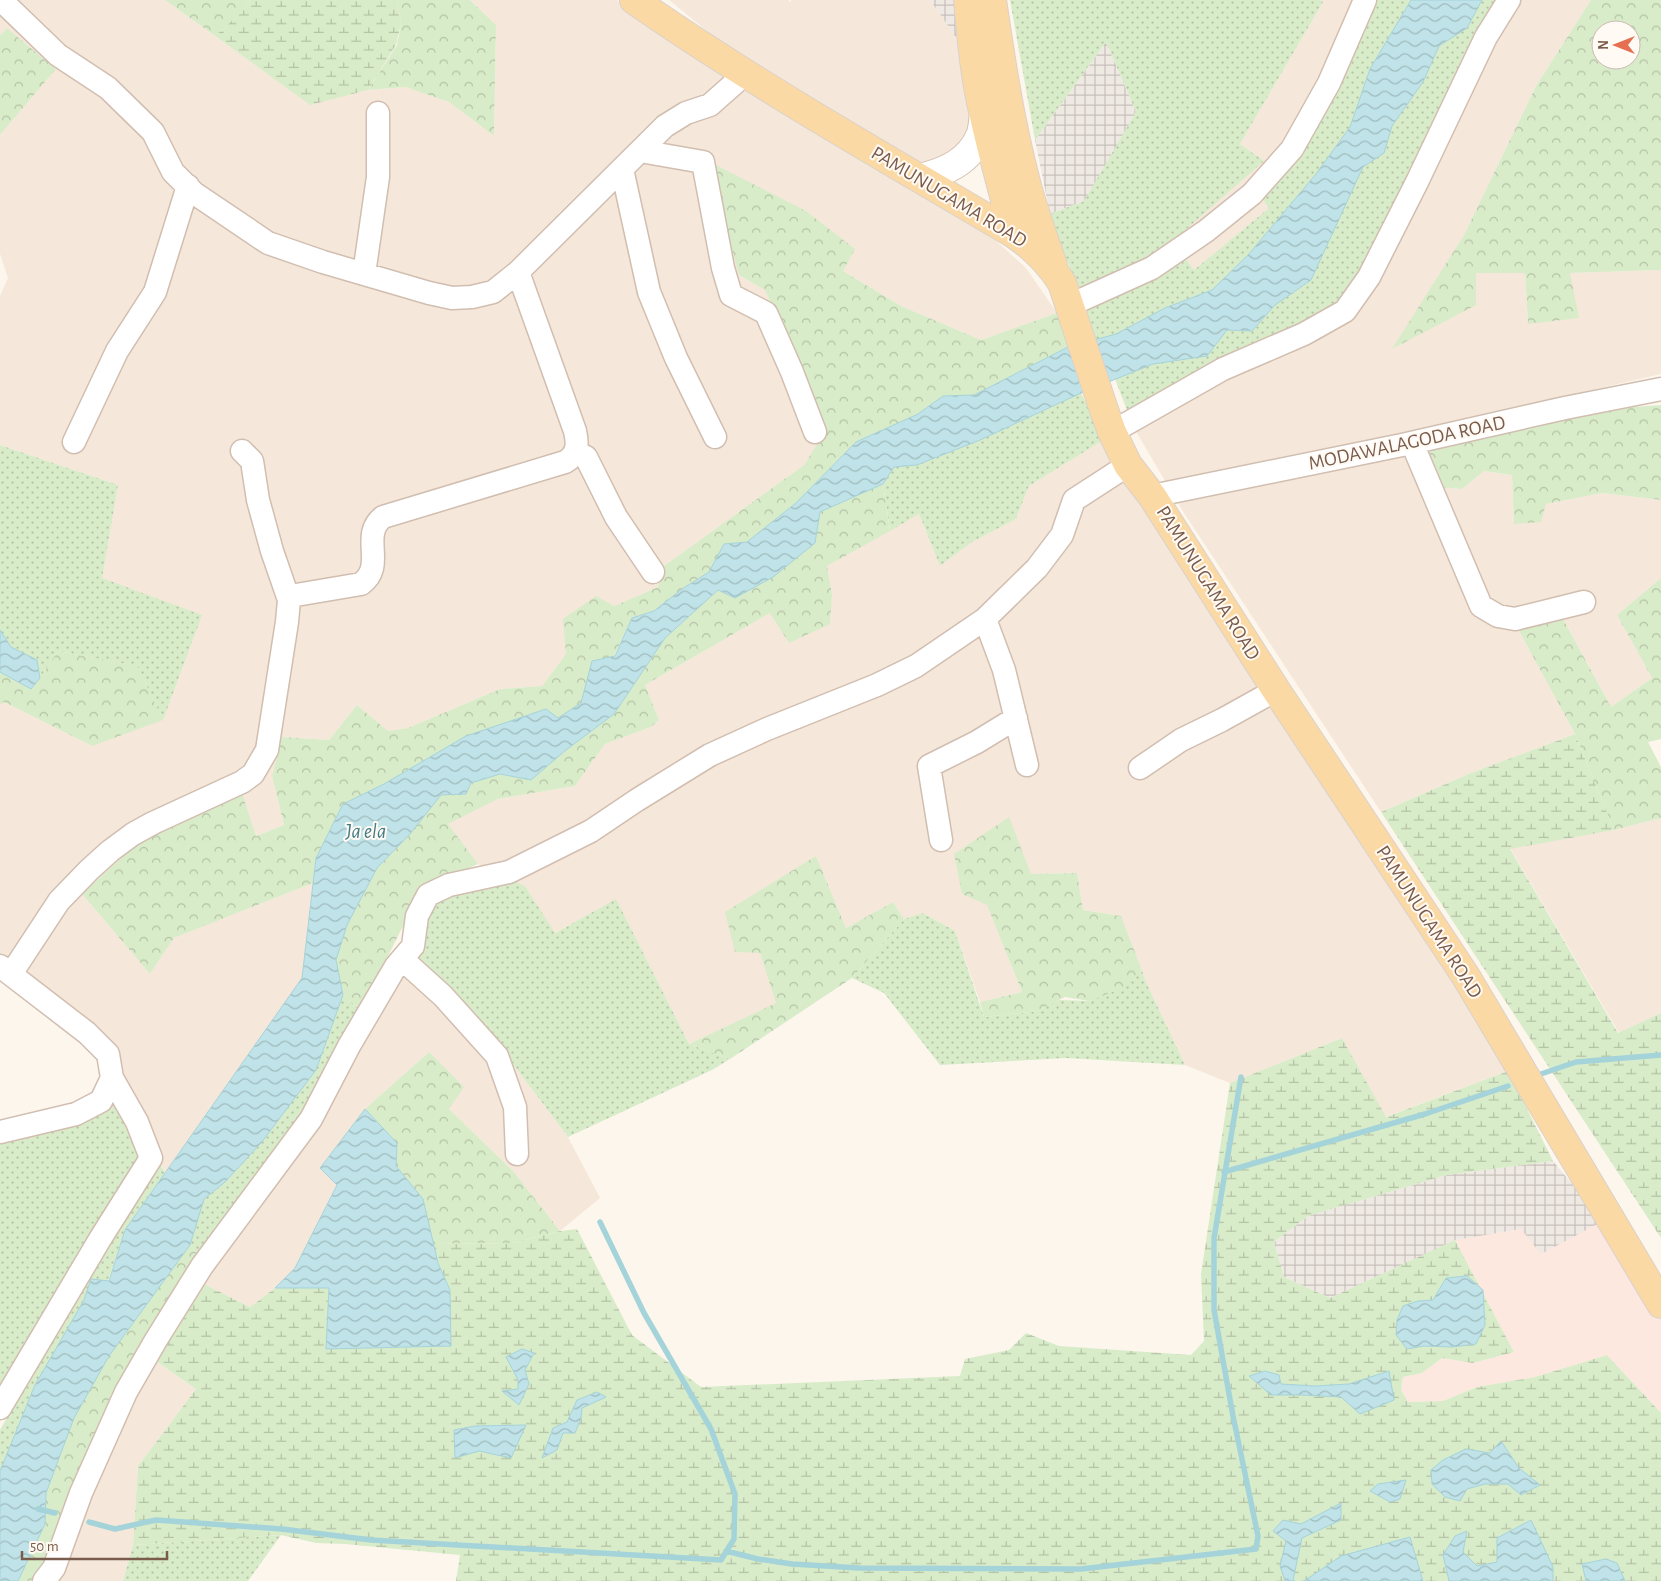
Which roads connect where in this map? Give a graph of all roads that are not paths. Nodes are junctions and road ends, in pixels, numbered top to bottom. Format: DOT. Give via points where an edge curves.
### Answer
graph roads {
  1 [pos="1,0"];
  2 [pos="634,0"];
  3 [pos="968,0"];
  4 [pos="992,0"];
  5 [pos="1365,0"];
  6 [pos="1509,0"];
  7 [pos="745,74"];
  8 [pos="984,112"];
  9 [pos="378,113"];
  10 [pos="640,151"];
  11 [pos="622,169"];
  12 [pos="920,178"];
  13 [pos="188,186"];
  14 [pos="1014,234"];
  15 [pos="1054,271"];
  16 [pos="518,272"];
  17 [pos="364,274"];
  18 [pos="1070,305"];
  19 [pos="1661,389"];
  20 [pos="1107,420"];
  21 [pos="815,432"];
  22 [pos="714,437"];
  23 [pos="74,442"];
  24 [pos="1412,443"];
  25 [pos="242,451"];
  26 [pos="576,452"];
  27 [pos="1128,465"];
  28 [pos="1152,496"];
  29 [pos="653,572"];
  30 [pos="289,600"];
  31 [pos="1584,602"];
  32 [pos="985,619"];
  33 [pos="1276,690"];
  34 [pos="1016,718"];
  35 [pos="1027,765"];
  36 [pos="1140,768"];
  37 [pos="941,840"];
  38 [pos="402,959"];
  39 [pos="6,970"];
  40 [pos="112,1078"];
  41 [pos="0,1132"];
  42 [pos="517,1154"];
  43 [pos="1661,1304"];
  44 [pos="0,1408"];
  45 [pos="44,1581"];
  1 -- 13 [label="street" via="58,55 108,88 153,132 173,172"];
  2 -- 7 [label="main road, PAMUNUGAMA ROAD"];
  3 -- 8 [label="main road"];
  4 -- 15 [label="main road" via="1014,131"];
  5 -- 18 [label="street" via="1329,83 1292,149 1252,194 1152,268"];
  6 -- 20 [label="street" via="1486,38 1369,277 1345,311 1304,334"];
  7 -- 10 [label="street" via="710,105 686,113 665,126"];
  7 -- 12 [label="main road, PAMUNUGAMA ROAD"];
  8 -- 12 [label="main road" via="980,134 967,155 941,173"];
  8 -- 14 [label="main road"];
  9 -- 17 [label="street" via="378,177"];
  10 -- 11 [label="street"];
  10 -- 21 [label="street" via="703,162 723,268 732,296 766,313"];
  11 -- 16 [label="street"];
  11 -- 22 [label="street" via="649,292"];
  12 -- 14 [label="main road, PAMUNUGAMA ROAD"];
  13 -- 17 [label="street" via="268,243"];
  13 -- 23 [label="street" via="155,292 117,351"];
  14 -- 15 [label="main road, PAMUNUGAMA ROAD"];
  15 -- 18 [label="main road, PAMUNUGAMA ROAD"];
  16 -- 17 [label="street" via="493,292 452,298"];
  16 -- 26 [label="street" via="575,430"];
  18 -- 20 [label="main road, PAMUNUGAMA ROAD"];
  19 -- 24 [label="street, MODAWALAGODA ROAD"];
  20 -- 27 [label="main road, PAMUNUGAMA ROAD"];
  24 -- 28 [label="street, MODAWALAGODA ROAD"];
  24 -- 31 [label="street" via="1481,606 1498,616 1515,619"];
  25 -- 30 [label="street" via="252,461 258,500"];
  26 -- 29 [label="street" via="586,457 616,517"];
  26 -- 30 [label="street" via="565,462 383,517 372,531 373,563 368,579 361,584 296,595"];
  27 -- 28 [label="main road, PAMUNUGAMA ROAD"];
  27 -- 32 [label="street" via="1074,500 1062,535 1037,568"];
  28 -- 33 [label="main road, PAMUNUGAMA ROAD"];
  30 -- 39 [label="street" via="267,750 253,774 153,823 110,851 59,901"];
  32 -- 34 [label="street" via="1004,670"];
  32 -- 38 [label="street" via="908,670 710,755 592,831 549,854 509,872 449,885 428,896 417,916 413,946"];
  33 -- 36 [label="street" via="1181,740"];
  33 -- 43 [label="main road, PAMUNUGAMA ROAD" via="1465,975"];
  34 -- 35 [label="street"];
  34 -- 37 [label="street" via="929,766"];
  38 -- 42 [label="street" via="443,996 496,1056 515,1106"];
  38 -- 45 [label="street" via="349,1046 312,1119 202,1266 126,1392 81,1493 54,1568"];
  39 -- 40 [label="street" via="87,1033 108,1054"];
  40 -- 41 [label="street" via="101,1101 76,1114"];
  40 -- 44 [label="street" via="137,1122 151,1158"];
}
